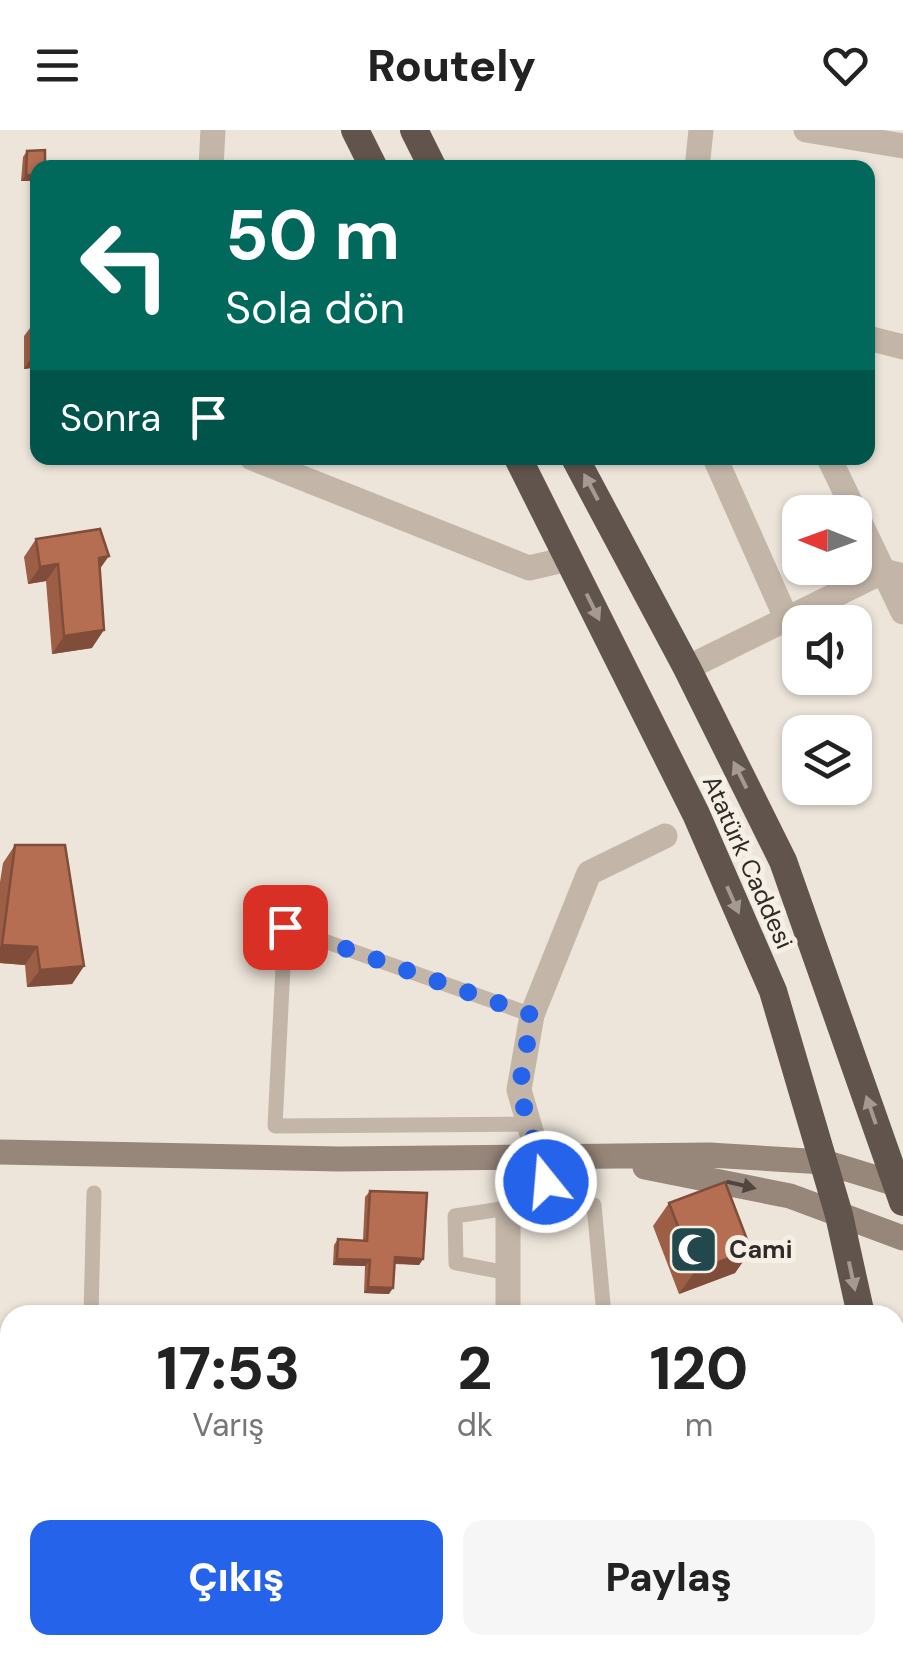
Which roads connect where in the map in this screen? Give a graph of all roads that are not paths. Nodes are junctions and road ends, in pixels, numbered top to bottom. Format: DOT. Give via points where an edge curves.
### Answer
graph roads {
  1 [pos="213,130"];
  2 [pos="355,130"];
  3 [pos="414,130"];
  4 [pos="701,130"];
  5 [pos="806,130"];
  6 [pos="903,146"];
  7 [pos="212,160"];
  8 [pos="370,160"];
  9 [pos="428,160"];
  10 [pos="698,160"];
  11 [pos="875,340"];
  12 [pos="903,347"];
  13 [pos="270,465"];
  14 [pos="522,465"];
  15 [pos="580,465"];
  16 [pos="719,465"];
  17 [pos="833,465"];
  18 [pos="568,558"];
  19 [pos="893,574"];
  20 [pos="822,605"];
  21 [pos="782,609"];
  22 [pos="903,612"];
  23 [pos="782,622"];
  24 [pos="687,668"];
  25 [pos="665,836"];
  26 [pos="532,1015"];
  27 [pos="529,1124"];
  28 [pos="0,1152"];
  29 [pos="576,1156"];
  30 [pos="539,1157"];
  31 [pos="824,1162"];
  32 [pos="900,1190"];
  33 [pos="94,1193"];
  34 [pos="554,1206"];
  35 [pos="508,1208"];
  36 [pos="839,1215"];
  37 [pos="903,1238"];
  38 [pos="508,1273"];
  39 [pos="91,1305"];
  40 [pos="508,1305"];
  41 [pos="603,1305"];
  42 [pos="859,1305"];
  1 -- 7 [label="street"];
  2 -- 8 [label="highway"];
  3 -- 9 [label="highway"];
  4 -- 10 [label="street"];
  5 -- 6 [label="street"];
  11 -- 12 [label="street"];
  13 -- 18 [label="street" via="529,568"];
  14 -- 18 [label="highway, Atatürk Caddesi"];
  24 -- 15 [label="highway, Atatürk Caddesi, one-way"];
  16 -- 21 [label="street"];
  17 -- 19 [label="street"];
  18 -- 31 [label="highway, Atatürk Caddesi, one-way" via="696,814 773,991"];
  19 -- 20 [label="street"];
  19 -- 22 [label="street"];
  23 -- 24 [label="street"];
  32 -- 24 [label="highway, Atatürk Caddesi, one-way" via="783,861"];
  25 -- 26 [label="street" via="588,873"];
  26 -- 27 [label="street" via="519,1090"];
  26 -- 27 [label="lane" via="285,927 275,1126"];
  27 -- 30 [label="street"];
  28 -- 30 [label="main road"];
  29 -- 30 [label="main road"];
  29 -- 31 [label="main road"];
  29 -- 36 [label="main road, one-way" via="720,1180"];
  30 -- 34 [label="street"];
  31 -- 32 [label="main road"];
  31 -- 36 [label="highway, Atatürk Caddesi"];
  33 -- 39 [label="lane"];
  34 -- 35 [label="lane"];
  34 -- 41 [label="lane" via="594,1205"];
  35 -- 38 [label="street"];
  35 -- 38 [label="lane" via="455,1216 456,1263"];
  36 -- 37 [label="main road"];
  36 -- 42 [label="highway, Atatürk Caddesi, one-way"];
  38 -- 40 [label="street"];
}
